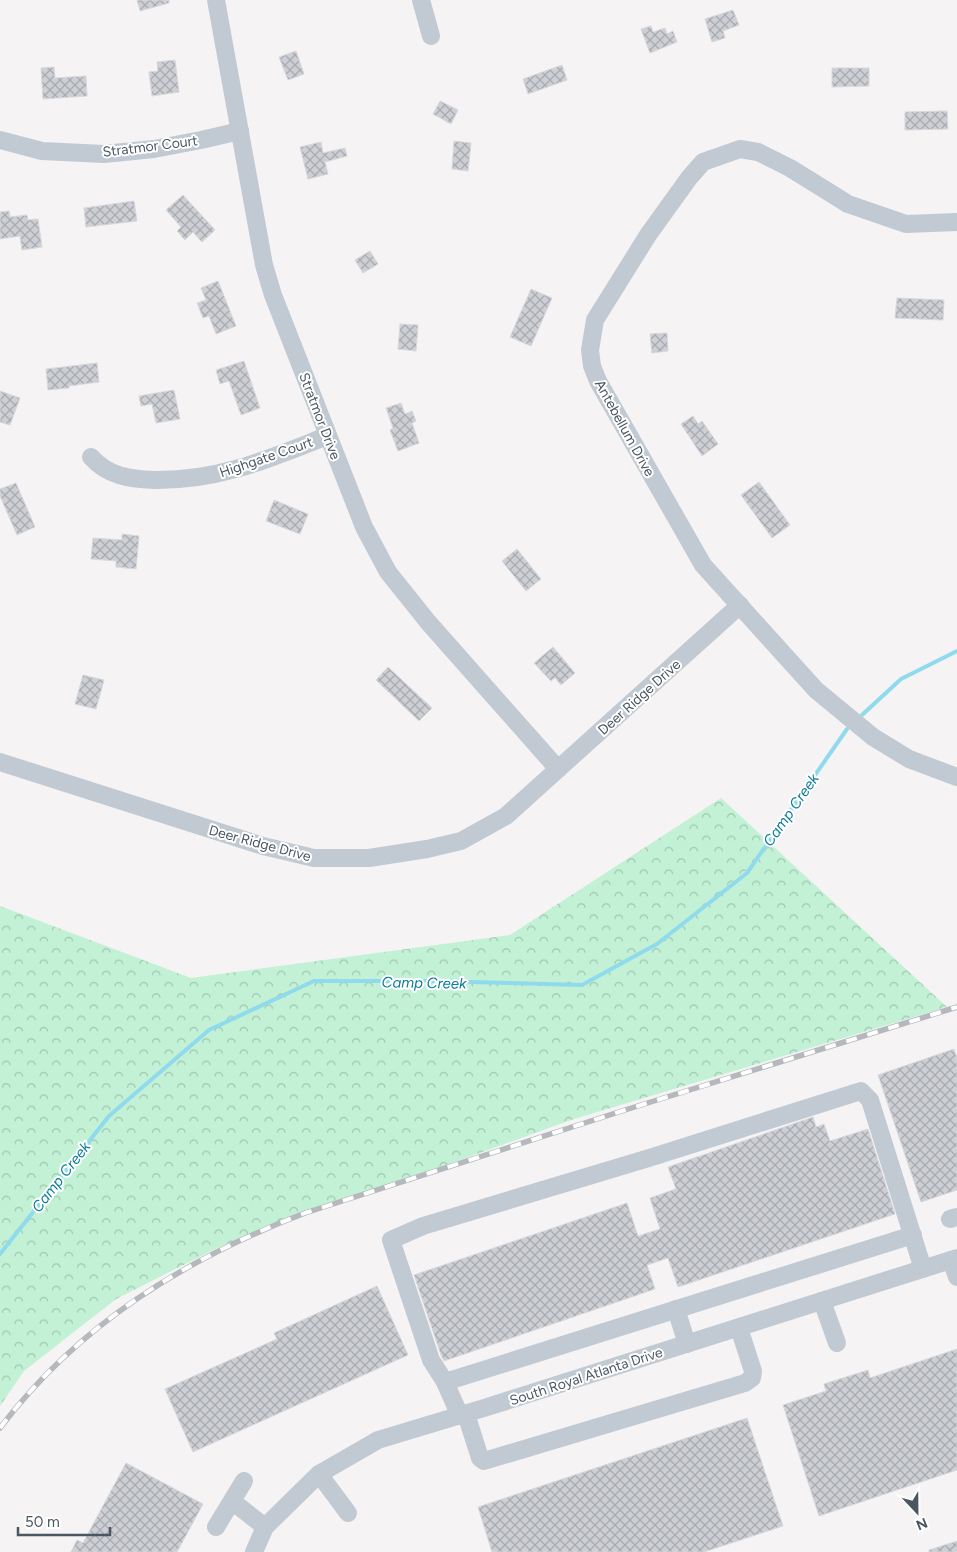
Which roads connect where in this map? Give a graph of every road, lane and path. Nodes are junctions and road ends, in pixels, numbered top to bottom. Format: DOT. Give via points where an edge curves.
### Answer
graph roads {
  1 [pos="216,0"];
  2 [pos="421,0"];
  3 [pos="431,36"];
  4 [pos="240,131"];
  5 [pos="0,140"];
  6 [pos="957,222"];
  7 [pos="328,436"];
  8 [pos="91,457"];
  9 [pos="740,605"];
  10 [pos="0,762"];
  11 [pos="558,769"];
  12 [pos="957,777"];
  13 [pos="912,1235"];
  14 [pos="955,1265"];
  15 [pos="923,1269"];
  16 [pos="822,1301"];
  17 [pos="676,1309"];
  18 [pos="739,1328"];
  19 [pos="836,1343"];
  20 [pos="687,1344"];
  21 [pos="445,1382"];
  22 [pos="463,1415"];
  23 [pos="319,1474"];
  24 [pos="244,1481"];
  25 [pos="232,1501"];
  26 [pos="348,1514"];
  27 [pos="216,1527"];
  28 [pos="265,1527"];
  29 [pos="254,1552"];
  1 -- 4 [label="street, Stratmor Drive"];
  2 -- 3 [label="street"];
  4 -- 5 [label="street, Stratmor Court" via="154,149 104,154 42,151"];
  4 -- 7 [label="street, Stratmor Drive" via="264,264"];
  6 -- 9 [label="street, Antebellum Drive" via="906,224 848,204 790,168 758,152 740,149 703,162 689,178 648,235 595,320 590,350 598,381 703,565"];
  7 -- 8 [label="street, Highgate Court" via="254,464 175,480 137,479 113,474 98,466"];
  7 -- 11 [label="street, Stratmor Drive" via="364,527 388,572"];
  9 -- 11 [label="street, Deer Ridge Drive"];
  9 -- 12 [label="street, Antebellum Drive" via="816,690 873,737 908,759"];
  10 -- 11 [label="street, Deer Ridge Drive" via="263,846 314,858 369,858 461,840 506,816"];
  13 -- 15 [label="street"];
  13 -- 17 [label="street"];
  13 -- 21 [label="street" via="870,1100 861,1090 423,1226 391,1240 431,1360"];
  14 -- 15 [label="street, South Royal Atlanta Drive"];
  15 -- 16 [label="street, South Royal Atlanta Drive"];
  16 -- 18 [label="street, South Royal Atlanta Drive"];
  16 -- 19 [label="street"];
  17 -- 20 [label="street"];
  17 -- 21 [label="street"];
  18 -- 20 [label="street, South Royal Atlanta Drive"];
  18 -- 22 [label="street" via="753,1371 752,1378 745,1383 484,1461"];
  20 -- 22 [label="street, South Royal Atlanta Drive"];
  21 -- 22 [label="street"];
  22 -- 23 [label="street, South Royal Atlanta Drive" via="378,1440"];
  23 -- 26 [label="street"];
  23 -- 28 [label="street, South Royal Atlanta Drive"];
  24 -- 25 [label="street"];
  25 -- 27 [label="street"];
  25 -- 28 [label="street"];
  28 -- 29 [label="street, South Royal Atlanta Drive"];
}
